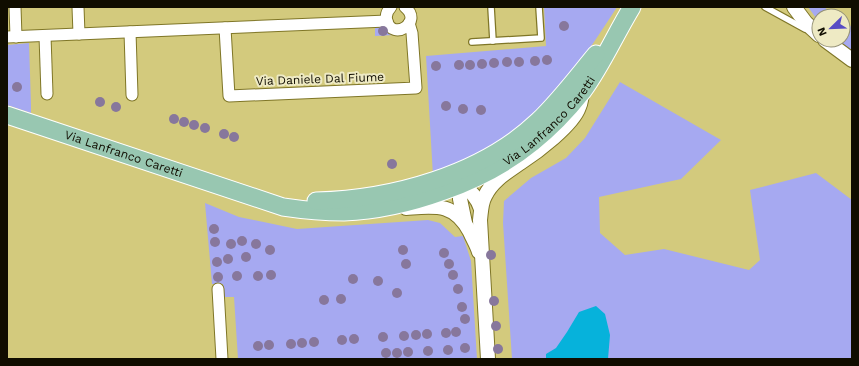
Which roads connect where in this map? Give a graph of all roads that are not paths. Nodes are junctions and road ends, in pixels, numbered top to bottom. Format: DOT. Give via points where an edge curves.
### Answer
graph roads {
  1 [pos="15,7"];
  2 [pos="78,7"];
  3 [pos="392,7"];
  4 [pos="405,7"];
  5 [pos="491,7"];
  6 [pos="539,7"];
  7 [pos="632,7"];
  8 [pos="765,7"];
  9 [pos="794,7"];
  10 [pos="387,21"];
  11 [pos="410,23"];
  12 [pos="225,28"];
  13 [pos="811,28"];
  14 [pos="130,32"];
  15 [pos="811,32"];
  16 [pos="79,34"];
  17 [pos="616,34"];
  18 [pos="45,36"];
  19 [pos="12,37"];
  20 [pos="493,41"];
  21 [pos="472,42"];
  22 [pos="836,48"];
  23 [pos="852,60"];
  24 [pos="583,90"];
  25 [pos="47,94"];
  26 [pos="132,95"];
  27 [pos="7,115"];
  28 [pos="458,178"];
  29 [pos="240,194"];
  30 [pos="481,209"];
  31 [pos="363,210"];
  32 [pos="467,226"];
  33 [pos="482,272"];
  34 [pos="218,289"];
  35 [pos="222,359"];
  36 [pos="488,359"];
  1 -- 19 [label="street"];
  2 -- 16 [label="street"];
  3 -- 10 [label="street" via="386,14"];
  4 -- 11 [label="street" via="410,13"];
  5 -- 20 [label="lane"];
  6 -- 20 [label="lane" via="541,38"];
  7 -- 17 [label="main road, Via Lanfranco Caretti"];
  8 -- 15 [label="lane"];
  9 -- 13 [label="street"];
  10 -- 11 [label="street" via="390,27 398,30"];
  10 -- 12 [label="street"];
  11 -- 12 [label="street, Via Daniele Dal Fiume" via="416,88 229,96"];
  12 -- 14 [label="street"];
  14 -- 16 [label="street"];
  14 -- 26 [label="street"];
  16 -- 18 [label="street"];
  17 -- 24 [label="main road, Via Lanfranco Caretti"];
  17 -- 28 [label="main road, Via Lanfranco Caretti" via="538,122"];
  18 -- 19 [label="street"];
  18 -- 25 [label="street"];
  20 -- 21 [label="lane"];
  22 -- 23 [label="street"];
  24 -- 28 [label="main road, Via Lanfranco Caretti" via="557,120 531,144 499,166"];
  24 -- 30 [label="street" via="574,117 542,147 496,181 485,195"];
  27 -- 29 [label="main road, Via Lanfranco Caretti"];
  28 -- 29 [label="main road, Via Lanfranco Caretti" via="353,199 285,200"];
  28 -- 30 [label="street" via="475,196"];
  28 -- 31 [label="main road, Via Lanfranco Caretti" via="419,199"];
  28 -- 32 [label="street"];
  29 -- 31 [label="main road, Via Lanfranco Caretti" via="283,207 304,210"];
  30 -- 33 [label="street"];
  31 -- 32 [label="street" via="443,207 455,212"];
  32 -- 33 [label="street" via="478,248"];
  33 -- 36 [label="street"];
  34 -- 35 [label="street"];
}
